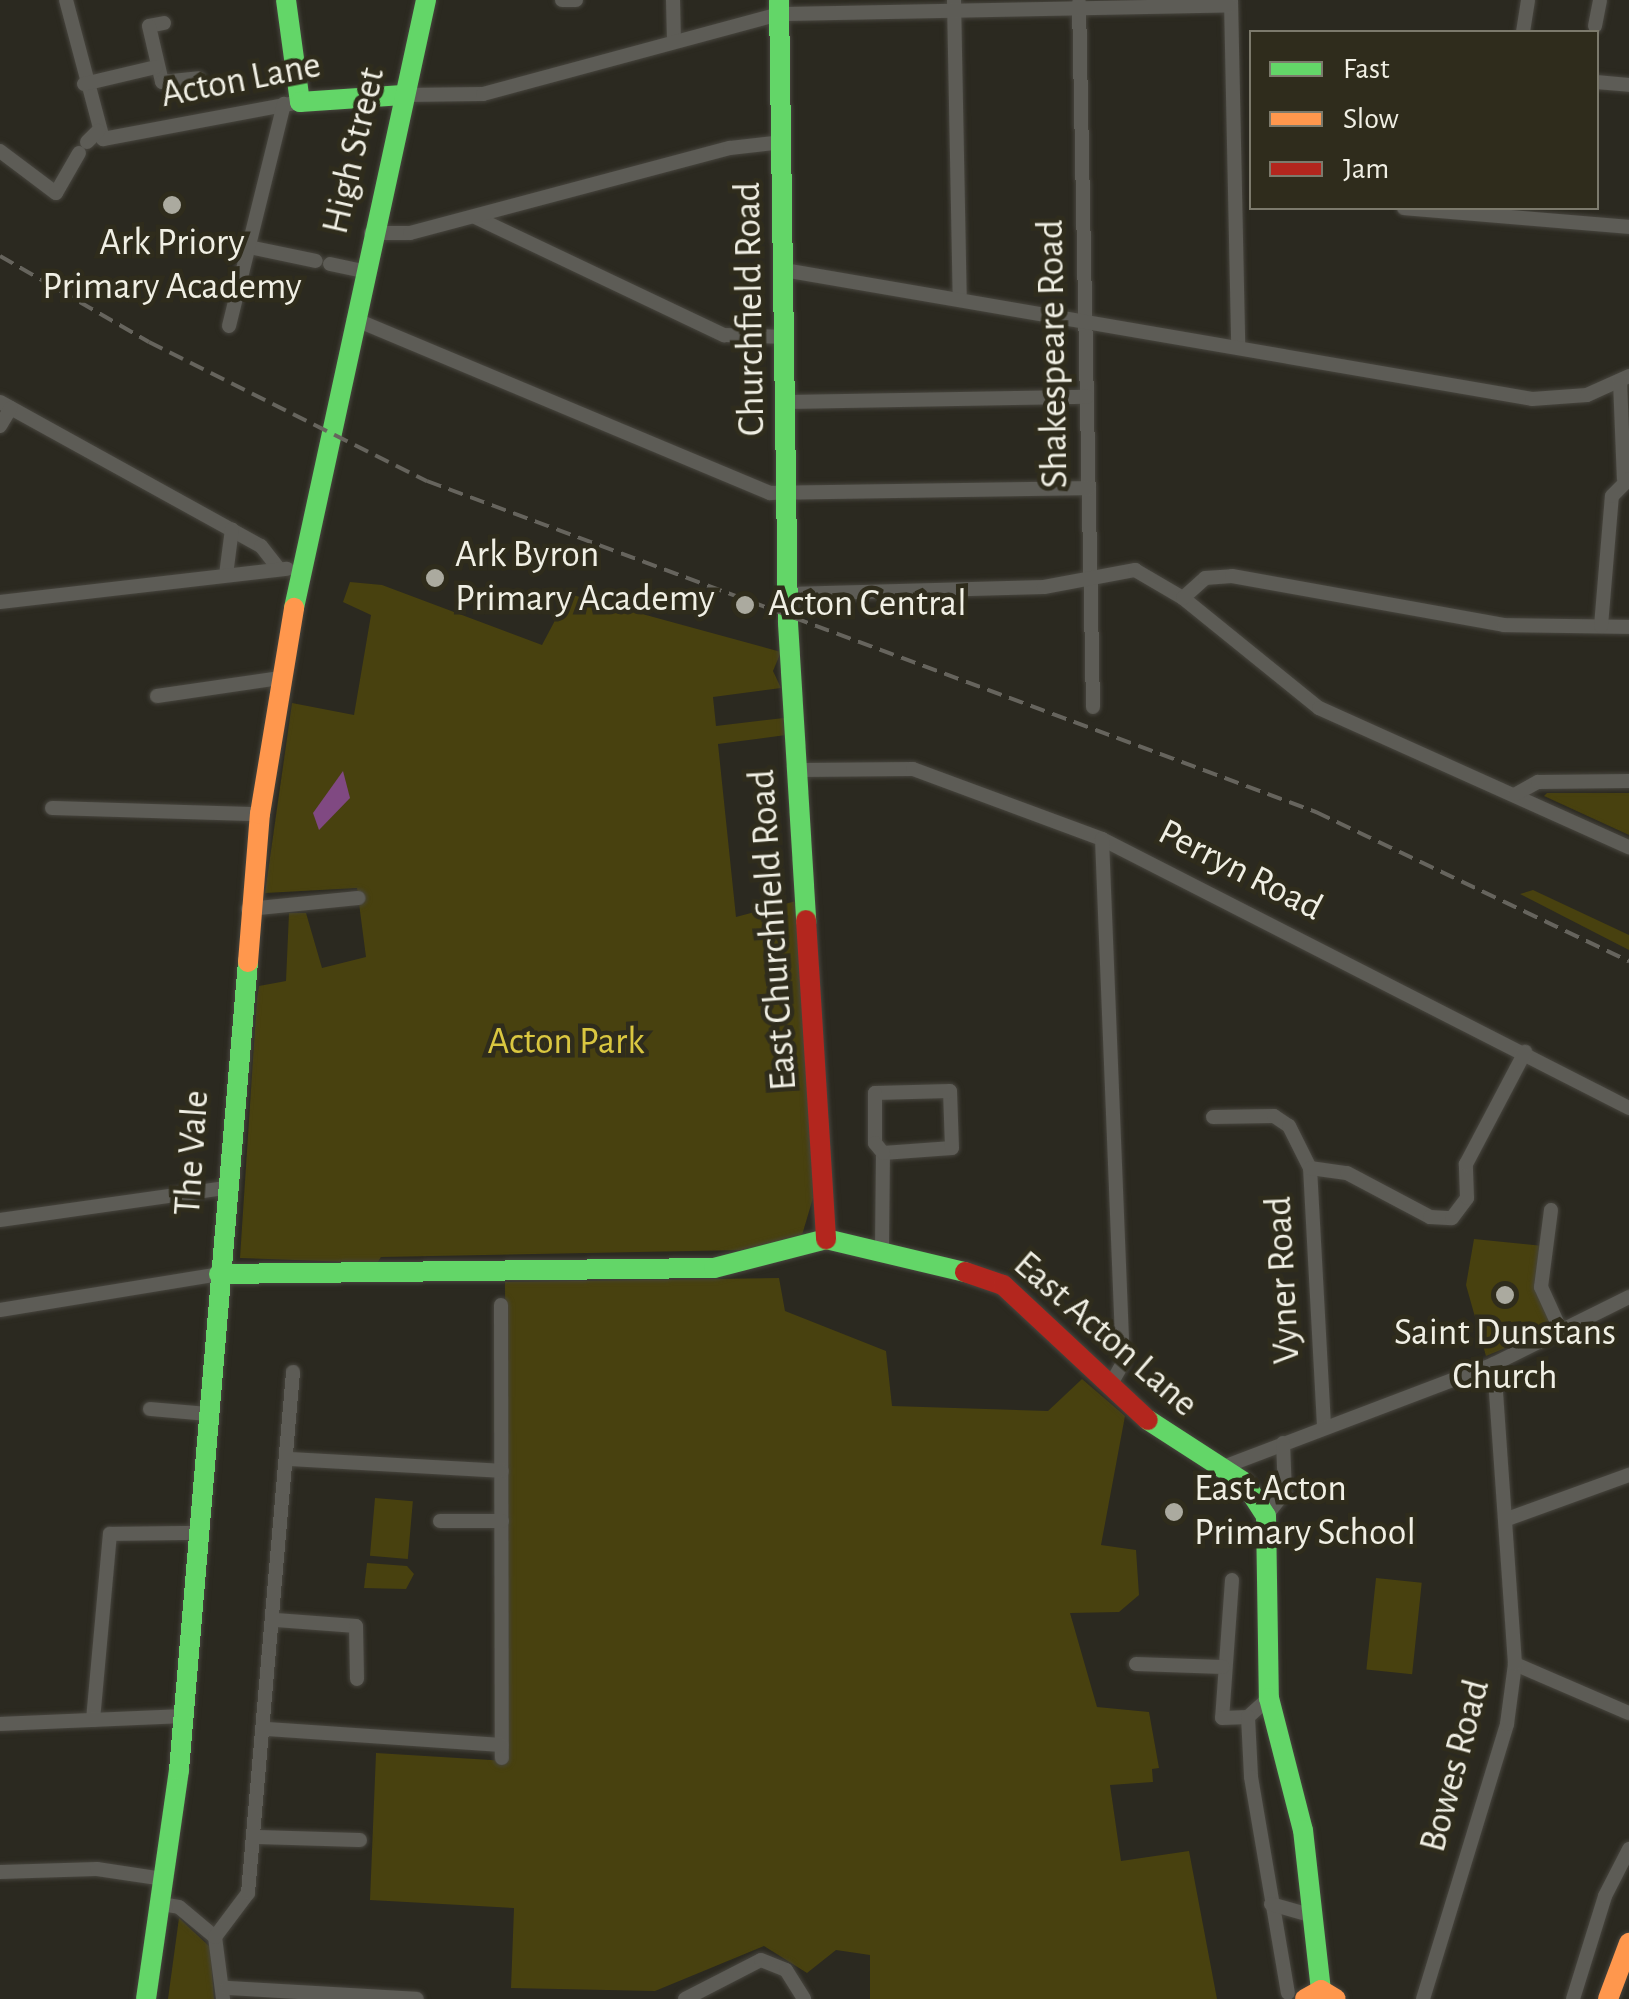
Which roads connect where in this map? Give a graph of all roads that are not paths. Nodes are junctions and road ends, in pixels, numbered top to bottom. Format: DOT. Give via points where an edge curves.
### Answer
graph roads {
  1 [pos="66,0"];
  2 [pos="286,0"];
  3 [pos="426,0"];
  4 [pos="562,0"];
  5 [pos="576,0"];
  6 [pos="673,0"];
  7 [pos="1528,0"];
  8 [pos="1600,0"];
  9 [pos="1231,2"];
  10 [pos="1079,4"];
  11 [pos="954,5"];
  12 [pos="779,7"];
  13 [pos="164,23"];
  14 [pos="1595,26"];
  15 [pos="1523,30"];
  16 [pos="674,40"];
  17 [pos="1232,53"];
  18 [pos="1249,55"];
  19 [pos="156,67"];
  20 [pos="199,78"];
  21 [pos="1599,82"];
  22 [pos="84,84"];
  23 [pos="1629,85"];
  24 [pos="403,95"];
  25 [pos="292,103"];
  26 [pos="88,142"];
  27 [pos="783,142"];
  28 [pos="0,152"];
  29 [pos="1235,193"];
  30 [pos="1249,194"];
  31 [pos="1428,210"];
  32 [pos="475,217"];
  33 [pos="1629,227"];
  34 [pos="371,233"];
  35 [pos="249,247"];
  36 [pos="784,270"];
  37 [pos="364,271"];
  38 [pos="960,300"];
  39 [pos="354,319"];
  40 [pos="1086,322"];
  41 [pos="229,326"];
  42 [pos="786,337"];
  43 [pos="1238,348"];
  44 [pos="1625,378"];
  45 [pos="1087,397"];
  46 [pos="788,402"];
  47 [pos="5,405"];
  48 [pos="0,426"];
  49 [pos="1627,479"];
  50 [pos="1089,488"];
  51 [pos="788,496"];
  52 [pos="232,529"];
  53 [pos="290,571"];
  54 [pos="226,575"];
  55 [pos="1090,584"];
  56 [pos="789,594"];
  57 [pos="1182,598"];
  58 [pos="0,602"];
  59 [pos="788,617"];
  60 [pos="1601,626"];
  61 [pos="1629,627"];
  62 [pos="281,678"];
  63 [pos="157,696"];
  64 [pos="1093,707"];
  65 [pos="800,770"];
  66 [pos="1629,782"];
  67 [pos="1516,794"];
  68 [pos="52,808"];
  69 [pos="260,814"];
  70 [pos="1102,839"];
  71 [pos="1629,846"];
  72 [pos="358,898"];
  73 [pos="248,908"];
  74 [pos="1526,1052"];
  75 [pos="1629,1108"];
  76 [pos="1213,1117"];
  77 [pos="883,1153"];
  78 [pos="1310,1168"];
  79 [pos="226,1188"];
  80 [pos="1551,1210"];
  81 [pos="0,1220"];
  82 [pos="826,1238"];
  83 [pos="882,1247"];
  84 [pos="219,1274"];
  85 [pos="500,1288"];
  86 [pos="1629,1297"];
  87 [pos="0,1310"];
  88 [pos="1562,1333"];
  89 [pos="1494,1364"];
  90 [pos="293,1372"];
  91 [pos="1112,1382"];
  92 [pos="150,1410"];
  93 [pos="208,1414"];
  94 [pos="1324,1426"];
  95 [pos="1283,1443"];
  96 [pos="288,1459"];
  97 [pos="1226,1466"];
  98 [pos="502,1470"];
  99 [pos="1628,1479"];
  100 [pos="1266,1516"];
  101 [pos="1510,1518"];
  102 [pos="502,1521"];
  103 [pos="440,1522"];
  104 [pos="198,1533"];
  105 [pos="1232,1580"];
  106 [pos="276,1620"];
  107 [pos="1136,1664"];
  108 [pos="1516,1664"];
  109 [pos="1223,1668"];
  110 [pos="358,1680"];
  111 [pos="1268,1698"];
  112 [pos="1629,1713"];
  113 [pos="183,1716"];
  114 [pos="1248,1718"];
  115 [pos="93,1720"];
  116 [pos="0,1724"];
  117 [pos="266,1728"];
  118 [pos="256,1837"];
  119 [pos="360,1840"];
  120 [pos="1629,1849"];
  121 [pos="0,1872"];
  122 [pos="164,1879"];
  123 [pos="160,1904"];
  124 [pos="1271,1904"];
  125 [pos="1313,1916"];
  126 [pos="216,1937"];
  127 [pos="1629,1943"];
  128 [pos="225,1993"];
  129 [pos="1312,1995"];
  130 [pos="146,1999"];
  131 [pos="416,1999"];
  132 [pos="684,1999"];
  133 [pos="804,1999"];
  134 [pos="1423,1999"];
  135 [pos="1573,1999"];
  136 [pos="1608,1999"];
  1 -- 22 [label="street"];
  2 -- 25 [label="main road"];
  3 -- 24 [label="main road, High Street"];
  4 -- 5 [label="street"];
  6 -- 16 [label="street"];
  7 -- 15 [label="street"];
  8 -- 14 [label="street"];
  9 -- 10 [label="street"];
  9 -- 17 [label="street"];
  10 -- 11 [label="street"];
  10 -- 40 [label="street, Shakespeare Road"];
  11 -- 12 [label="street"];
  11 -- 38 [label="street"];
  12 -- 16 [label="street"];
  12 -- 27 [label="main road, Churchfield Road"];
  13 -- 19 [label="street" via="148,26"];
  16 -- 24 [label="street" via="483,94"];
  17 -- 18 [label="street"];
  17 -- 29 [label="street"];
  19 -- 20 [label="street" via="169,84"];
  19 -- 22 [label="street"];
  21 -- 23 [label="street"];
  22 -- 26 [label="street"];
  24 -- 25 [label="main road, Acton Lane"];
  24 -- 34 [label="main road, High Street"];
  25 -- 26 [label="street, Acton Lane" via="120,141"];
  25 -- 35 [label="street"];
  26 -- 28 [label="street" via="56,193"];
  27 -- 32 [label="street" via="730,148"];
  27 -- 36 [label="main road, Churchfield Road"];
  29 -- 30 [label="street"];
  29 -- 43 [label="street"];
  31 -- 33 [label="street"];
  32 -- 34 [label="street" via="410,233"];
  32 -- 42 [label="street" via="724,335"];
  34 -- 37 [label="main road, High Street"];
  35 -- 37 [label="street"];
  35 -- 41 [label="street"];
  36 -- 38 [label="street"];
  36 -- 42 [label="main road, Churchfield Road"];
  37 -- 39 [label="main road, High Street"];
  38 -- 40 [label="street"];
  39 -- 51 [label="street"];
  39 -- 53 [label="main road, The Vale"];
  40 -- 43 [label="street"];
  40 -- 45 [label="street, Shakespeare Road"];
  42 -- 46 [label="main road, Churchfield Road"];
  43 -- 44 [label="street" via="1551,400"];
  44 -- 49 [label="street"];
  45 -- 46 [label="street"];
  45 -- 50 [label="street, Shakespeare Road"];
  46 -- 51 [label="main road, Churchfield Road"];
  47 -- 48 [label="street"];
  47 -- 52 [label="street"];
  49 -- 60 [label="street" via="1612,496"];
  50 -- 51 [label="street"];
  50 -- 55 [label="street, Shakespeare Road"];
  51 -- 56 [label="main road, Churchfield Road"];
  52 -- 53 [label="street"];
  52 -- 54 [label="street"];
  53 -- 54 [label="street"];
  53 -- 62 [label="main road, The Vale"];
  54 -- 58 [label="street"];
  55 -- 56 [label="street"];
  55 -- 57 [label="street" via="1118,579 1128,585 1144,578"];
  55 -- 64 [label="street, Shakespeare Road"];
  56 -- 59 [label="main road, Churchfield Road"];
  57 -- 60 [label="street" via="1205,578 1232,576 1504,625"];
  57 -- 67 [label="street" via="1319,708"];
  59 -- 65 [label="main road, East Churchfield Road"];
  60 -- 61 [label="street"];
  62 -- 63 [label="street"];
  62 -- 69 [label="main road, The Vale"];
  65 -- 70 [label="street, Perryn Road" via="884,763 912,769"];
  65 -- 82 [label="main road, East Churchfield Road"];
  66 -- 67 [label="street" via="1538,782"];
  67 -- 71 [label="street"];
  68 -- 69 [label="street"];
  69 -- 73 [label="main road, The Vale"];
  70 -- 74 [label="street, Perryn Road"];
  70 -- 91 [label="street" via="1123,1363"];
  72 -- 73 [label="street"];
  73 -- 79 [label="main road, The Vale"];
  74 -- 75 [label="street, Perryn Road"];
  74 -- 78 [label="street, Vyner Road" via="1466,1164 1466,1198 1452,1218 1430,1217 1347,1172"];
  76 -- 78 [label="street" via="1274,1116 1289,1126"];
  77 -- 77 [label="street" via="952,1148 950,1091 875,1094 875,1143"];
  77 -- 83 [label="street"];
  78 -- 94 [label="street, Vyner Road"];
  79 -- 81 [label="street"];
  79 -- 84 [label="main road, The Vale"];
  80 -- 88 [label="street" via="1541,1287"];
  82 -- 83 [label="main road, East Acton Lane"];
  82 -- 85 [label="main road, East Acton Lane" via="768,1260"];
  83 -- 91 [label="main road, East Acton Lane" via="1003,1284"];
  84 -- 85 [label="main road, East Acton Lane"];
  84 -- 87 [label="street"];
  84 -- 93 [label="main road, The Vale"];
  85 -- 98 [label="street"];
  86 -- 88 [label="street"];
  88 -- 89 [label="street"];
  89 -- 94 [label="street"];
  89 -- 101 [label="street, Bowes Road"];
  90 -- 96 [label="street"];
  91 -- 97 [label="main road, East Acton Lane" via="1172,1440"];
  92 -- 93 [label="street"];
  93 -- 104 [label="main road, The Vale"];
  94 -- 95 [label="street"];
  95 -- 97 [label="street"];
  95 -- 100 [label="street" via="1285,1492"];
  96 -- 98 [label="street"];
  96 -- 106 [label="street"];
  97 -- 100 [label="main road, East Acton Lane"];
  98 -- 102 [label="street"];
  99 -- 101 [label="street"];
  100 -- 111 [label="main road"];
  101 -- 108 [label="street, Bowes Road"];
  102 -- 103 [label="street"];
  102 -- 117 [label="street" via="502,1751"];
  104 -- 113 [label="main road, The Vale"];
  104 -- 115 [label="street" via="110,1534"];
  105 -- 109 [label="street"];
  106 -- 110 [label="street" via="356,1626"];
  106 -- 117 [label="street"];
  107 -- 109 [label="street"];
  108 -- 112 [label="street"];
  108 -- 134 [label="street, Bowes Road" via="1507,1724"];
  109 -- 114 [label="street" via="1222,1718"];
  111 -- 114 [label="street"];
  111 -- 125 [label="main road" via="1303,1830"];
  113 -- 115 [label="street"];
  113 -- 122 [label="main road, The Vale"];
  114 -- 124 [label="street"];
  115 -- 116 [label="street"];
  117 -- 118 [label="street"];
  118 -- 119 [label="street"];
  118 -- 126 [label="street" via="242,1909"];
  120 -- 135 [label="street" via="1605,1896"];
  121 -- 122 [label="street" via="96,1869"];
  122 -- 123 [label="main road, The Vale"];
  123 -- 126 [label="street" via="180,1908"];
  123 -- 130 [label="main road, The Vale"];
  124 -- 125 [label="street"];
  124 -- 129 [label="street"];
  125 -- 129 [label="main road"];
  126 -- 128 [label="street"];
  127 -- 136 [label="main road"];
  128 -- 131 [label="street"];
  132 -- 133 [label="street" via="760,1960 786,1970"];
}
